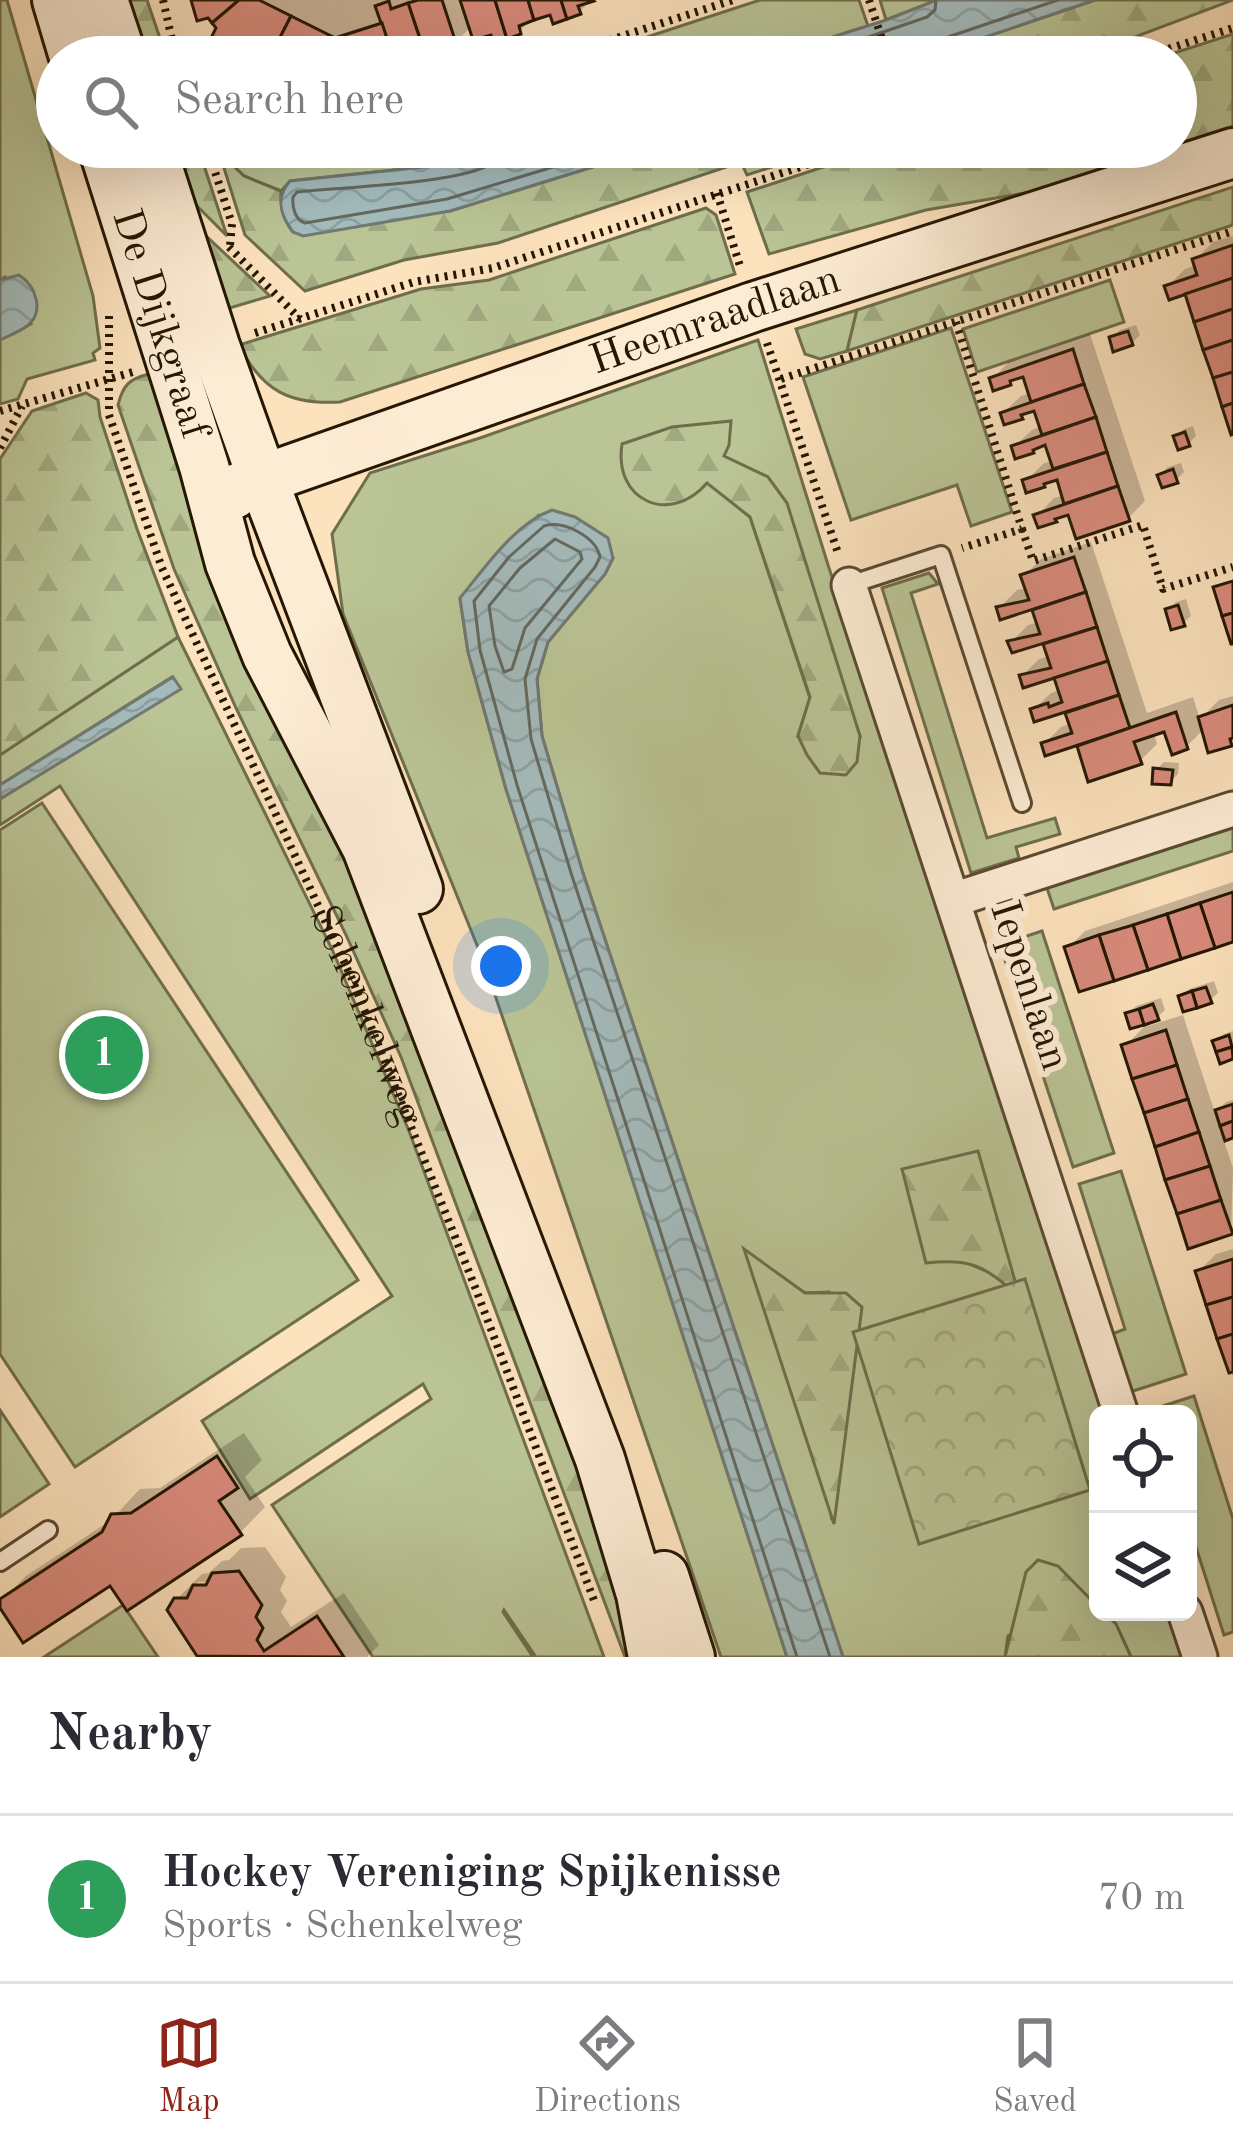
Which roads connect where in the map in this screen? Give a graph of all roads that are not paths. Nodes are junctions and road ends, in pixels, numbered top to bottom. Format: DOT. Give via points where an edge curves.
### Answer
graph roads {
  1 [pos="56,0"];
  2 [pos="103,0"];
  3 [pos="67,36"];
  4 [pos="115,36"];
  5 [pos="1233,153"];
  6 [pos="1197,165"];
  7 [pos="111,168"];
  8 [pos="159,168"];
  9 [pos="1186,168"];
  10 [pos="231,488"];
  11 [pos="849,585"];
  12 [pos="1022,802"];
  13 [pos="1233,809"];
  14 [pos="952,901"];
  15 [pos="1117,1405"];
  16 [pos="48,1530"];
  17 [pos="0,1562"];
  18 [pos="1188,1621"];
  19 [pos="1233,1653"];
  20 [pos="653,1657"];
  21 [pos="690,1657"];
  22 [pos="1200,1657"];
  23 [pos="1222,1657"];
  1 -- 3 [label="main road"];
  2 -- 4 [label="main road"];
  5 -- 6 [label="main road, Heemraadlaan"];
  7 -- 10 [label="main road, De Dijkgraaf"];
  8 -- 10 [label="main road, De Dijkgraaf" via="248,433"];
  9 -- 10 [label="main road, Heemraadlaan"];
  10 -- 20 [label="main road, Schenkelweg" via="230,563 267,655 367,848 599,1459"];
  10 -- 21 [label="main road" via="518,1154"];
  11 -- 12 [label="lane" via="941,555"];
  11 -- 14 [label="street, Iepenlaan"];
  13 -- 14 [label="street"];
  14 -- 15 [label="street, Iepenlaan"];
  16 -- 17 [label="lane"];
  18 -- 22 [label="street"];
  19 -- 23 [label="street"];
}
